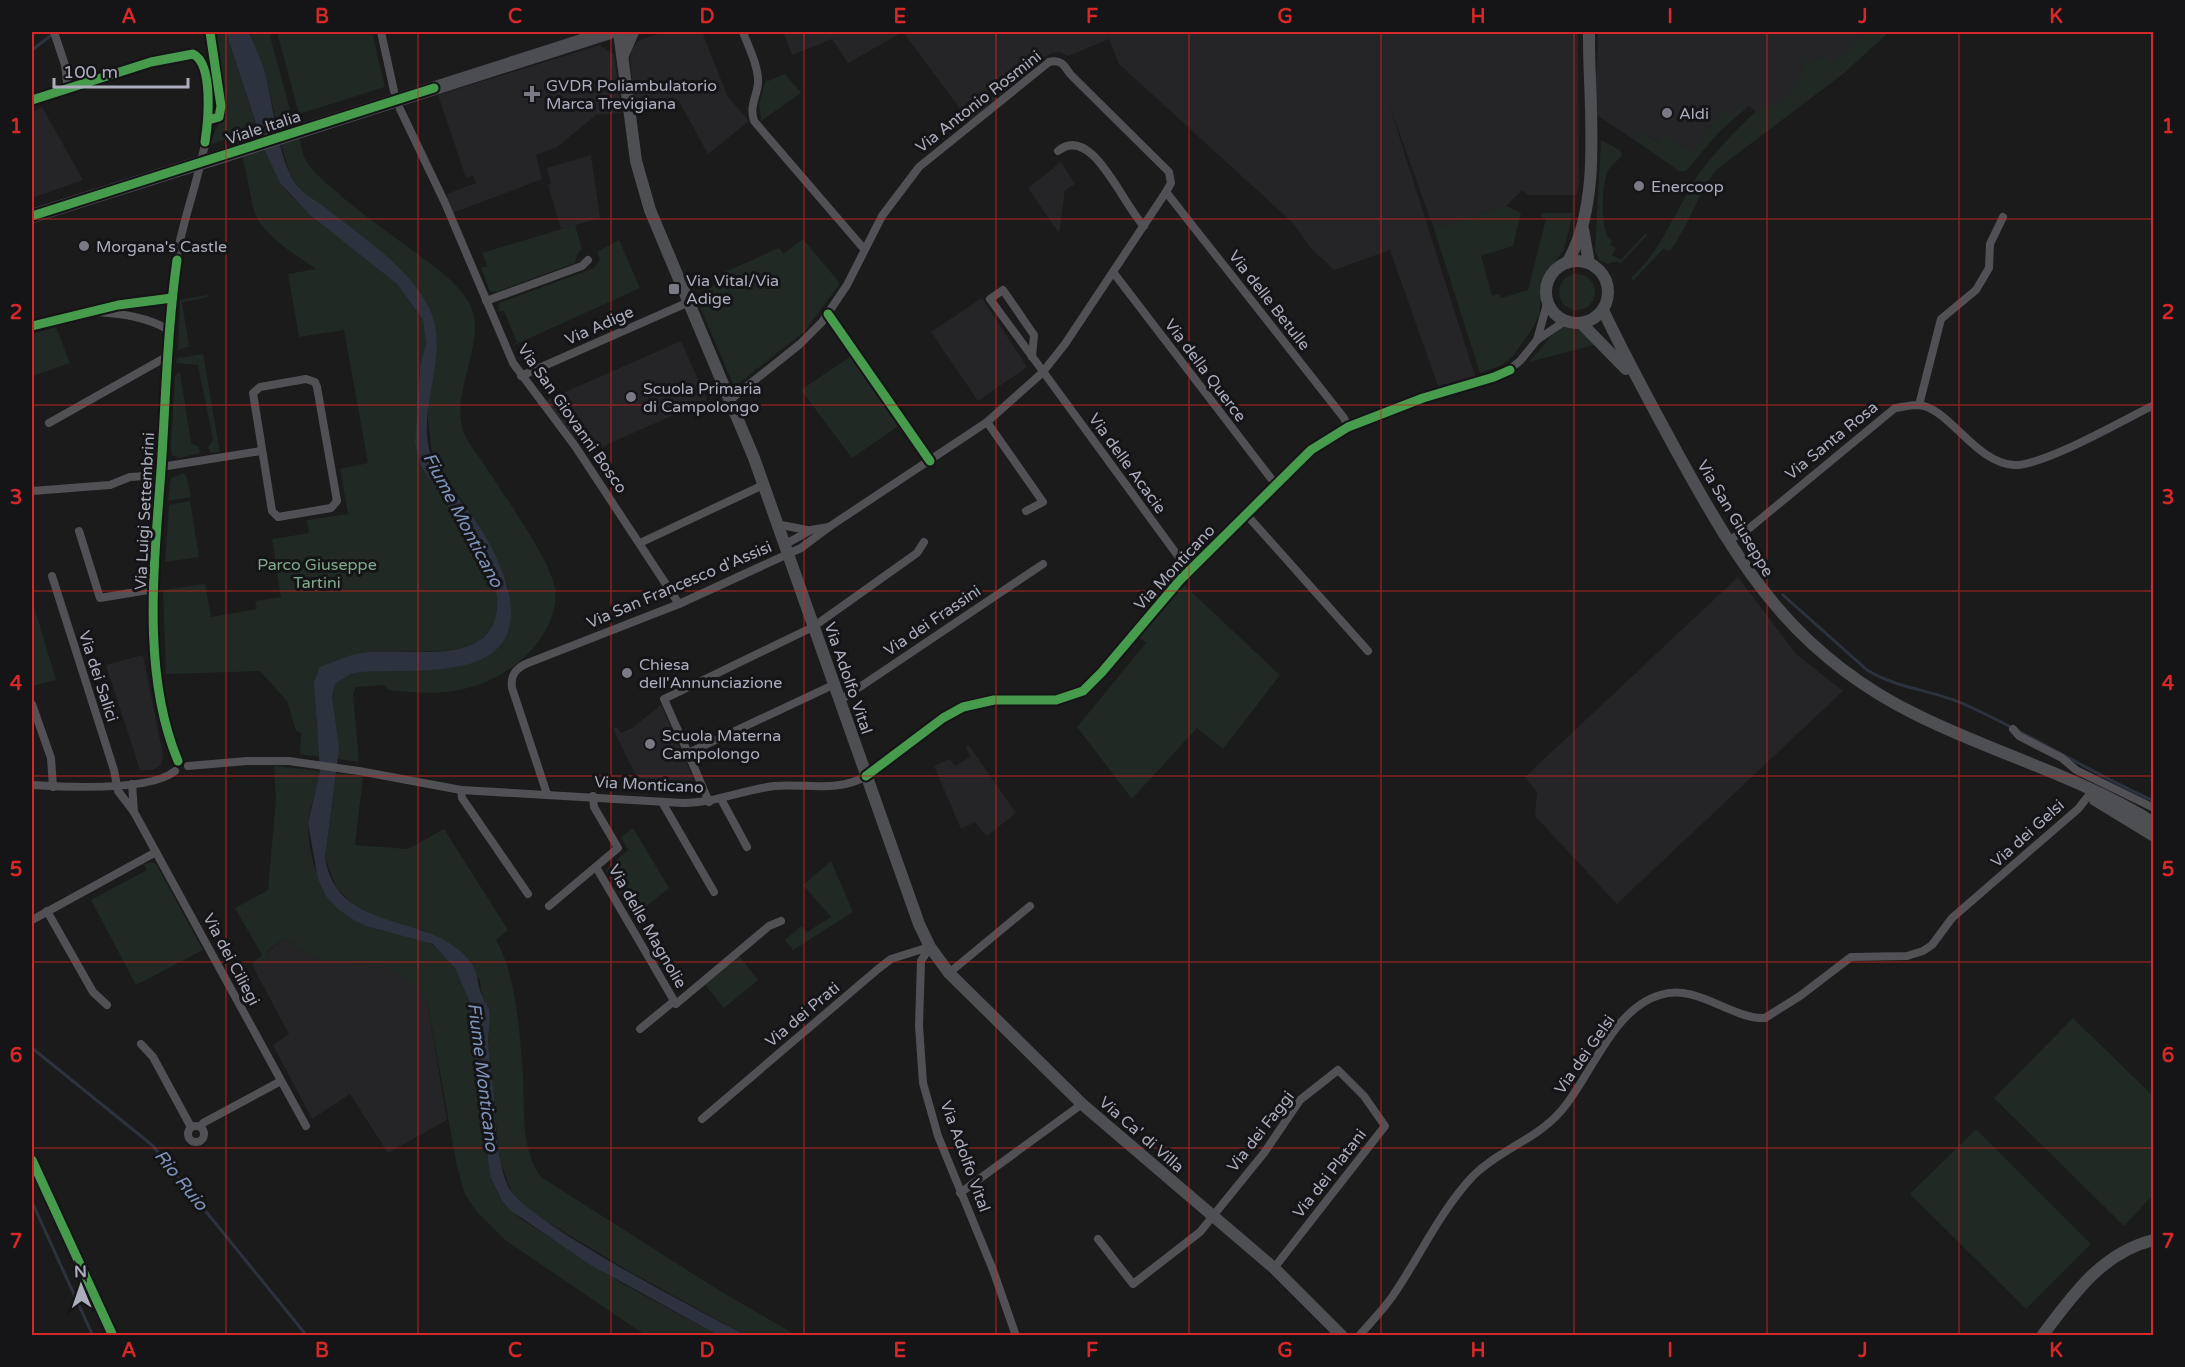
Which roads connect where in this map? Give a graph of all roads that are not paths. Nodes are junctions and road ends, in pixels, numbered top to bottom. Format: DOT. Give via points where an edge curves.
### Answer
graph roads {
  1 [pos="210,32"];
  2 [pos="381,32"];
  3 [pos="619,32"];
  4 [pos="633,32"];
  5 [pos="743,32"];
  6 [pos="1588,32"];
  7 [pos="602,33"];
  8 [pos="55,34"];
  9 [pos="622,59"];
  10 [pos="68,89"];
  11 [pos="394,91"];
  12 [pos="32,100"];
  13 [pos="400,109"];
  14 [pos="208,120"];
  15 [pos="1058,151"];
  16 [pos="1169,188"];
  17 [pos="32,216"];
  18 [pos="2003,217"];
  19 [pos="1583,222"];
  20 [pos="1144,226"];
  21 [pos="864,249"];
  22 [pos="588,260"];
  23 [pos="1567,263"];
  24 [pos="1589,263"];
  25 [pos="1113,272"];
  26 [pos="172,298"];
  27 [pos="486,301"];
  28 [pos="689,302"];
  29 [pos="1548,303"];
  30 [pos="1603,310"];
  31 [pos="88,311"];
  32 [pos="828,314"];
  33 [pos="1565,321"];
  34 [pos="1581,324"];
  35 [pos="32,326"];
  36 [pos="170,330"];
  37 [pos="1596,336"];
  38 [pos="1537,340"];
  39 [pos="1618,341"];
  40 [pos="168,356"];
  41 [pos="1032,357"];
  42 [pos="1042,373"];
  43 [pos="521,376"];
  44 [pos="1638,383"];
  45 [pos="731,399"];
  46 [pos="1919,405"];
  47 [pos="2154,405"];
  48 [pos="987,422"];
  49 [pos="49,423"];
  50 [pos="1348,427"];
  51 [pos="261,451"];
  52 [pos="930,461"];
  53 [pos="161,471"];
  54 [pos="763,485"];
  55 [pos="1276,485"];
  56 [pos="32,491"];
  57 [pos="1026,512"];
  58 [pos="1245,513"];
  59 [pos="776,524"];
  60 [pos="829,527"];
  61 [pos="811,530"];
  62 [pos="79,531"];
  63 [pos="1727,541"];
  64 [pos="924,542"];
  65 [pos="640,543"];
  66 [pos="786,549"];
  67 [pos="1042,564"];
  68 [pos="1189,571"];
  69 [pos="52,576"];
  70 [pos="154,589"];
  71 [pos="679,604"];
  72 [pos="813,627"];
  73 [pos="1368,651"];
  74 [pos="833,685"];
  75 [pos="839,701"];
  76 [pos="32,704"];
  77 [pos="2013,729"];
  78 [pos="688,753"];
  79 [pos="178,761"];
  80 [pos="188,766"];
  81 [pos="175,771"];
  82 [pos="866,776"];
  83 [pos="132,784"];
  84 [pos="32,785"];
  85 [pos="116,785"];
  86 [pos="53,787"];
  87 [pos="461,790"];
  88 [pos="2091,793"];
  89 [pos="547,794"];
  90 [pos="592,796"];
  91 [pos="721,799"];
  92 [pos="662,802"];
  93 [pos="709,802"];
  94 [pos="2154,808"];
  95 [pos="134,812"];
  96 [pos="2154,823"];
  97 [pos="2154,836"];
  98 [pos="747,847"];
  99 [pos="156,852"];
  100 [pos="596,867"];
  101 [pos="714,892"];
  102 [pos="528,894"];
  103 [pos="549,906"];
  104 [pos="1030,906"];
  105 [pos="47,911"];
  106 [pos="32,920"];
  107 [pos="781,921"];
  108 [pos="930,947"];
  109 [pos="949,972"];
  110 [pos="674,1001"];
  111 [pos="107,1005"];
  112 [pos="640,1029"];
  113 [pos="141,1044"];
  114 [pos="1338,1070"];
  115 [pos="281,1081"];
  116 [pos="1082,1104"];
  117 [pos="702,1119"];
  118 [pos="306,1126"];
  119 [pos="32,1160"];
  120 [pos="960,1193"];
  121 [pos="1212,1216"];
  122 [pos="1098,1239"];
  123 [pos="2154,1240"];
  124 [pos="1274,1268"];
  125 [pos="113,1335"];
  126 [pos="1016,1335"];
  127 [pos="1342,1335"];
  128 [pos="1359,1335"];
  129 [pos="2042,1335"];
  1 -- 14 [label="street, Via Luigi Settembrini" via="221,106 219,117"];
  2 -- 11 [label="street"];
  3 -- 9 [label="street, Via Adolfo Vital"];
  4 -- 9 [label="street"];
  5 -- 21 [label="street" via="758,77 752,106 757,126"];
  6 -- 19 [label="street" via="1590,172"];
  7 -- 17 [label="main road, Viale Italia, bridge"];
  8 -- 10 [label="street"];
  9 -- 28 [label="street, Via Adolfo Vital" via="641,182"];
  10 -- 12 [label="street"];
  10 -- 14 [label="street" via="151,62 193,54 201,60 204,73"];
  13 -- 27 [label="street, Via San Giovanni Bosco"];
  14 -- 26 [label="street, Via Luigi Settembrini" via="179,242"];
  15 -- 20 [label="street" via="1075,143 1093,152"];
  16 -- 20 [label="street"];
  16 -- 21 [label="street, Via Antonio Rosmini" via="1169,172 1063,63 1055,60 1043,65 919,167 893,199"];
  16 -- 50 [label="street, Via delle Betulle"];
  18 -- 46 [label="street" via="1990,244 1989,268 1976,290 1941,319"];
  19 -- 23 [label="street"];
  19 -- 24 [label="street"];
  20 -- 25 [label="street"];
  21 -- 32 [label="street, Via Antonio Rosmini" via="856,270"];
  22 -- 27 [label="street" via="582,266"];
  23 -- 24 [label="street"];
  23 -- 29 [label="street" via="1552,273 1547,283"];
  24 -- 30 [label="street" via="1607,284 1608,298"];
  25 -- 42 [label="street"];
  25 -- 55 [label="street, Via della Querce"];
  26 -- 31 [label="street"];
  26 -- 36 [label="street, Via Luigi Settembrini"];
  27 -- 43 [label="street, Via San Giovanni Bosco"];
  28 -- 43 [label="street, Via Adige"];
  28 -- 45 [label="street, Via Adolfo Vital"];
  29 -- 33 [label="street"];
  29 -- 38 [label="street, Via Monticano"];
  30 -- 34 [label="street"];
  30 -- 39 [label="street, Via San Giuseppe"];
  31 -- 35 [label="street"];
  31 -- 36 [label="street" via="134,316"];
  32 -- 45 [label="street, Via Antonio Rosmini" via="800,344"];
  32 -- 52 [label="street"];
  33 -- 34 [label="street"];
  33 -- 38 [label="street, Via Monticano"];
  34 -- 37 [label="street, Via San Giuseppe"];
  36 -- 40 [label="street, Via Luigi Settembrini"];
  37 -- 39 [label="street" via="1608,342"];
  37 -- 44 [label="street, Via San Giuseppe"];
  38 -- 50 [label="street, Via Monticano" via="1505,373"];
  39 -- 44 [label="street, Via San Giuseppe"];
  40 -- 49 [label="street"];
  40 -- 53 [label="street, Via Luigi Settembrini"];
  41 -- 41 [label="street, Via delle Acacie" via="1034,335 1003,290 990,299"];
  41 -- 42 [label="street, Via delle Acacie"];
  42 -- 48 [label="street"];
  42 -- 68 [label="street, Via delle Acacie"];
  43 -- 65 [label="street, Via San Giovanni Bosco" via="575,446"];
  44 -- 63 [label="street, Via San Giuseppe"];
  45 -- 54 [label="street, Via Adolfo Vital"];
  46 -- 47 [label="street" via="1932,410 1987,456 2014,465 2040,461"];
  46 -- 63 [label="street, Via Santa Rosa" via="1895,408 1884,415 1746,531"];
  48 -- 52 [label="street"];
  48 -- 57 [label="street" via="1042,502"];
  50 -- 55 [label="street, Via Monticano" via="1311,450"];
  51 -- 51 [label="street" via="274,515 284,518 335,506 337,495 315,382 306,379 260,387 253,393"];
  51 -- 53 [label="street, Via Luigi Settembrini"];
  52 -- 60 [label="street"];
  53 -- 56 [label="street, Via Luigi Settembrini" via="110,485"];
  53 -- 70 [label="street, Via Luigi Settembrini"];
  54 -- 59 [label="street, Via Adolfo Vital"];
  54 -- 65 [label="street"];
  55 -- 58 [label="street, Via Monticano"];
  58 -- 68 [label="street, Via Monticano"];
  58 -- 73 [label="street"];
  59 -- 61 [label="street"];
  59 -- 66 [label="street, Via Adolfo Vital"];
  60 -- 61 [label="street"];
  60 -- 66 [label="street" via="809,543"];
  61 -- 66 [label="street"];
  62 -- 70 [label="street" via="100,598"];
  63 -- 88 [label="street, Via San Giuseppe" via="1778,610 1844,671 1919,716"];
  64 -- 72 [label="street" via="917,553"];
  65 -- 71 [label="street, Via San Giovanni Bosco"];
  66 -- 71 [label="street, Via San Francesco d'Assisi"];
  66 -- 72 [label="street, Via Adolfo Vital"];
  67 -- 75 [label="street, Via dei Frassini"];
  68 -- 82 [label="street, Via Monticano" via="1083,691 1056,700 994,700 963,707"];
  69 -- 85 [label="street, Via dei Salici"];
  70 -- 79 [label="street, Via Luigi Settembrini" via="158,675"];
  71 -- 89 [label="street, Via San Francesco d'Assisi" via="521,666 511,679"];
  72 -- 74 [label="street, Via Adolfo Vital"];
  72 -- 78 [label="street" via="664,699"];
  74 -- 75 [label="street, Via Adolfo Vital"];
  74 -- 78 [label="street"];
  75 -- 82 [label="street, Via Adolfo Vital"];
  76 -- 86 [label="street" via="51,758"];
  77 -- 94 [label="street" via="2076,770"];
  78 -- 93 [label="street"];
  79 -- 80 [label="street"];
  79 -- 81 [label="street"];
  80 -- 81 [label="street" via="183,774"];
  80 -- 87 [label="street, Via Monticano" via="247,761 299,763"];
  81 -- 83 [label="street" via="166,777"];
  82 -- 91 [label="street, Via Monticano" via="841,785 774,786"];
  82 -- 108 [label="street, Via Adolfo Vital"];
  83 -- 85 [label="street"];
  83 -- 95 [label="street, Via dei Ciliegi"];
  84 -- 86 [label="street"];
  85 -- 86 [label="street"];
  85 -- 95 [label="street, Via dei Ciliegi"];
  87 -- 89 [label="street, Via Monticano"];
  87 -- 102 [label="street" via="462,798"];
  88 -- 96 [label="street, Via San Giuseppe"];
  88 -- 97 [label="street, Via San Giuseppe"];
  88 -- 128 [label="street, Via dei Gelsi" via="1952,918 1923,951 1907,956 1851,957 1765,1018 1685,994 1660,994 1637,1008 1612,1034 1562,1110 1473,1176 1391,1299"];
  89 -- 90 [label="street, Via Monticano"];
  90 -- 92 [label="street, Via Monticano"];
  90 -- 100 [label="street, Via delle Magnolie" via="594,807 618,848"];
  91 -- 93 [label="street, Via Monticano"];
  91 -- 98 [label="street"];
  92 -- 93 [label="street, Via Monticano"];
  92 -- 101 [label="street"];
  95 -- 99 [label="street, Via dei Ciliegi"];
  99 -- 105 [label="street"];
  99 -- 115 [label="street, Via dei Ciliegi"];
  100 -- 103 [label="street, Via delle Magnolie"];
  100 -- 110 [label="street, Via delle Magnolie"];
  104 -- 109 [label="street"];
  105 -- 106 [label="street"];
  105 -- 111 [label="street" via="93,992"];
  107 -- 110 [label="street, Via delle Magnolie" via="769,926 676,1004"];
  108 -- 109 [label="street, Via Ca' di Villa"];
  108 -- 117 [label="street, Via dei Prati" via="891,959"];
  108 -- 120 [label="street, Via Adolfo Vital" via="921,961 920,1062 938,1136"];
  109 -- 116 [label="street, Via Ca' di Villa"];
  110 -- 112 [label="street, Via delle Magnolie"];
  113 -- 115 [label="street" via="196,1127"];
  114 -- 121 [label="street, Via dei Faggi" via="1300,1100 1264,1153"];
  114 -- 124 [label="street, Via dei Platani" via="1364,1096 1385,1126"];
  115 -- 118 [label="street, Via dei Ciliegi"];
  116 -- 120 [label="street"];
  116 -- 121 [label="street, Via Ca' di Villa"];
  119 -- 125 [label="street"];
  120 -- 126 [label="street, Via Adolfo Vital"];
  121 -- 122 [label="street, Via dei Faggi" via="1200,1232 1133,1284"];
  121 -- 124 [label="street, Via Ca' di Villa"];
  123 -- 129 [label="street" via="2123,1251 2095,1271"];
  124 -- 127 [label="street, Via Ca' di Villa"];
}
